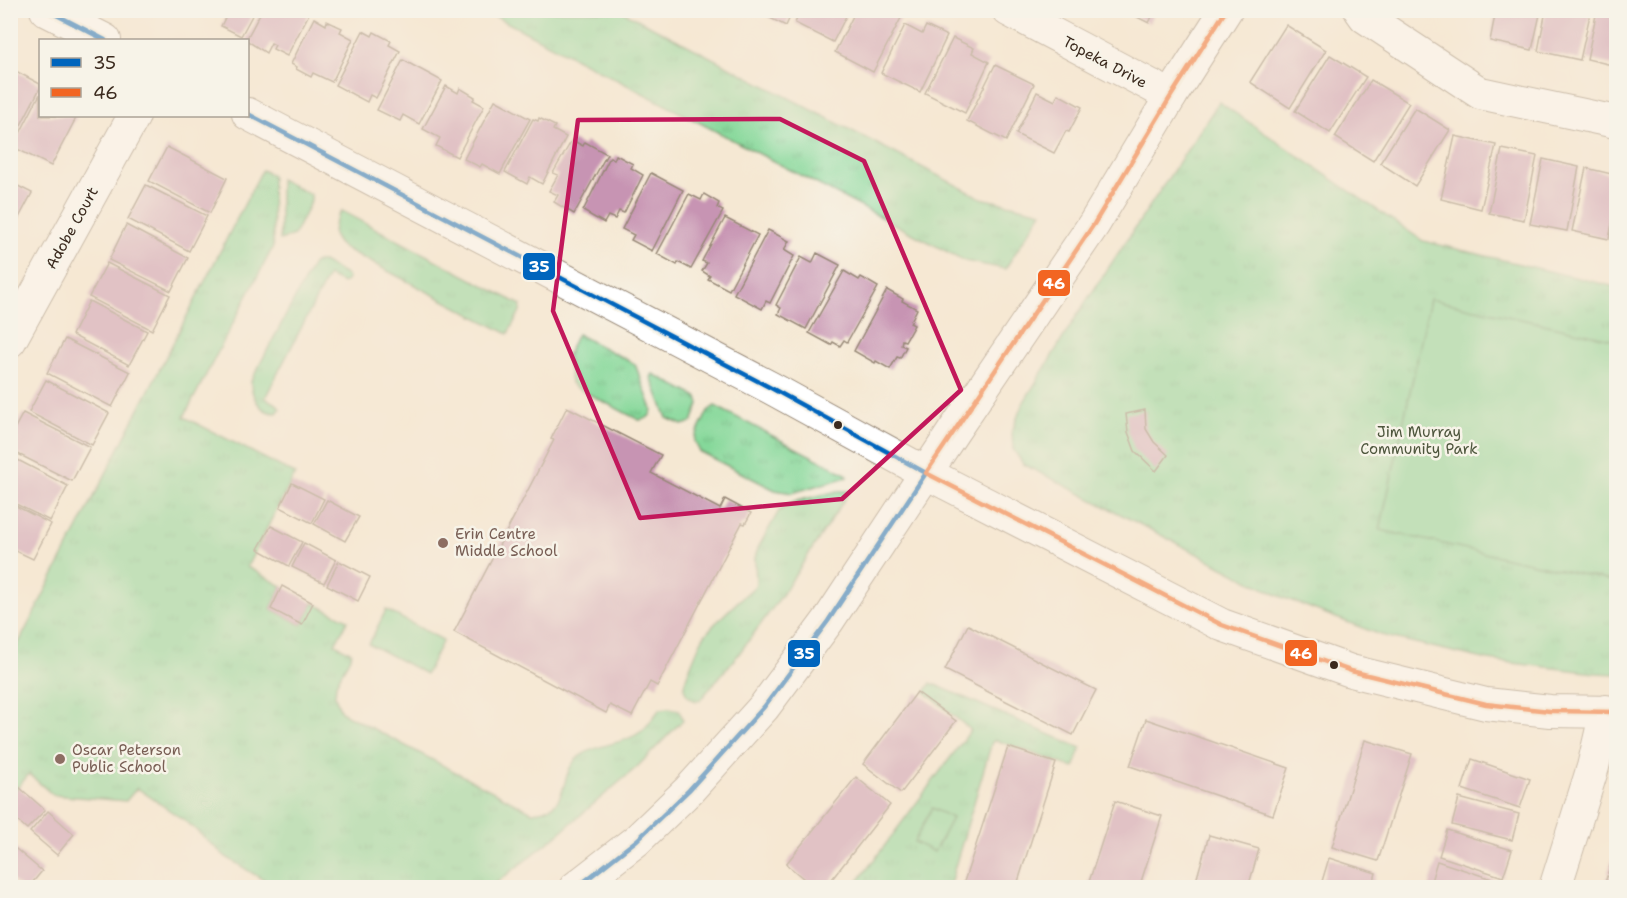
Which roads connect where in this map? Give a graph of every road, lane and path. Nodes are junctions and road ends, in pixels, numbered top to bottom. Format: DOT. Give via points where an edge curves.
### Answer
graph roads {
  1 [pos="46,10"];
  2 [pos="1008,10"];
  3 [pos="1226,10"];
  4 [pos="1360,10"];
  5 [pos="103,39"];
  6 [pos="1171,96"];
  7 [pos="249,115"];
  8 [pos="133,117"];
  9 [pos="1617,122"];
  10 [pos="10,341"];
  11 [pos="927,473"];
  12 [pos="1611,712"];
  13 [pos="575,888"];
  14 [pos="1555,888"];
  1 -- 5 [label="street"];
  2 -- 6 [label="street, Topeka Drive"];
  3 -- 6 [label="street"];
  4 -- 9 [label="street" via="1480,93"];
  6 -- 11 [label="street" via="1094,224"];
  7 -- 11 [label="street"];
  8 -- 10 [label="street, Adobe Court"];
  11 -- 12 [label="street" via="1222,624 1351,671 1486,704"];
  11 -- 13 [label="street" via="828,621 764,707 689,790 637,840"];
  12 -- 14 [label="street"];
}
